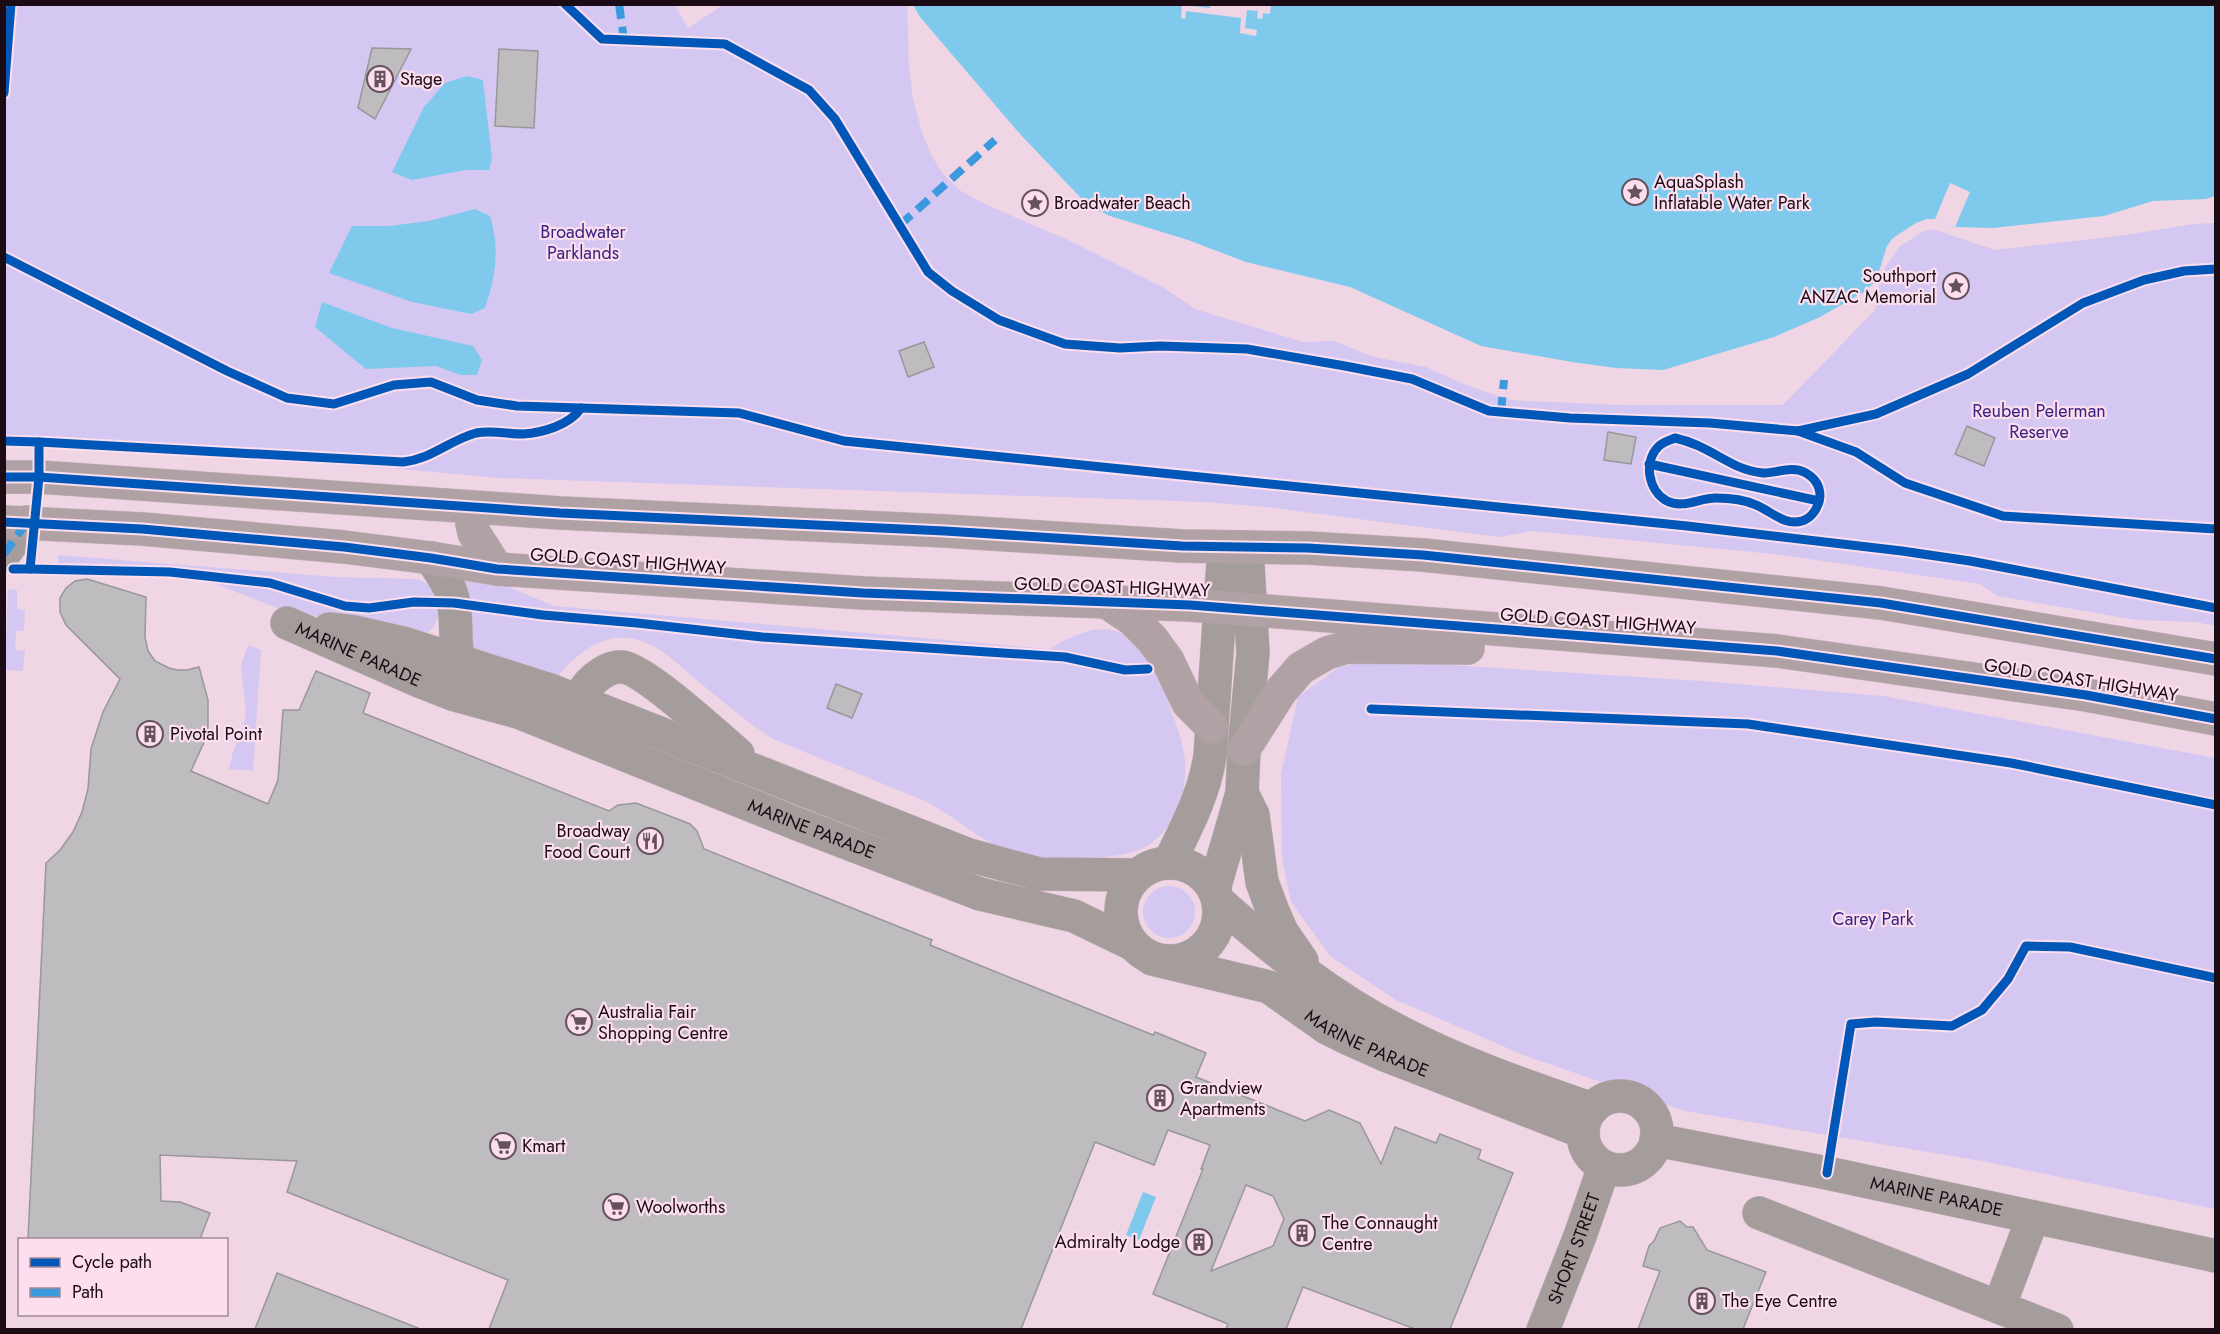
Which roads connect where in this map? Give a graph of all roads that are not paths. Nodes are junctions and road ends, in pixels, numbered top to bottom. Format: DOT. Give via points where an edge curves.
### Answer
graph roads {
  1 [pos="5,477"];
  2 [pos="474,508"];
  3 [pos="16,522"];
  4 [pos="1236,547"];
  5 [pos="4,554"];
  6 [pos="431,558"];
  7 [pos="496,569"];
  8 [pos="1108,603"];
  9 [pos="1218,607"];
  10 [pos="1252,610"];
  11 [pos="1630,641"];
  12 [pos="2216,659"];
  13 [pos="458,661"];
  14 [pos="579,701"];
  15 [pos="509,708"];
  16 [pos="2216,719"];
  17 [pos="1212,727"];
  18 [pos="585,740"];
  19 [pos="1244,749"];
  20 [pos="763,774"];
  21 [pos="1242,793"];
  22 [pos="1169,862"];
  23 [pos="1137,875"];
  24 [pos="1216,895"];
  25 [pos="1142,952"];
  26 [pos="1314,980"];
  27 [pos="1587,1120"];
  28 [pos="1656,1140"];
  29 [pos="1604,1167"];
  30 [pos="1759,1213"];
  31 [pos="2033,1217"];
  32 [pos="2216,1256"];
  33 [pos="1999,1307"];
  34 [pos="1544,1329"];
  35 [pos="2057,1329"];
  1 -- 2 [label="highway"];
  2 -- 4 [label="highway"];
  2 -- 7 [label="highway" via="474,533"];
  3 -- 5 [label="street"];
  3 -- 6 [label="highway, GOLD COAST HIGHWAY" via="142,529"];
  4 -- 9 [label="street"];
  4 -- 10 [label="street"];
  4 -- 12 [label="highway" via="1423,555 1881,603"];
  6 -- 7 [label="highway, GOLD COAST HIGHWAY"];
  6 -- 13 [label="street" via="448,584 454,603"];
  7 -- 8 [label="highway, GOLD COAST HIGHWAY" via="863,593"];
  8 -- 9 [label="highway, GOLD COAST HIGHWAY"];
  8 -- 17 [label="highway" via="1152,639 1168,661 1188,703"];
  9 -- 10 [label="highway, GOLD COAST HIGHWAY"];
  9 -- 17 [label="street"];
  10 -- 11 [label="highway, GOLD COAST HIGHWAY"];
  10 -- 19 [label="street" via="1253,653"];
  11 -- 16 [label="highway, GOLD COAST HIGHWAY" via="1778,651 1870,663"];
  11 -- 19 [label="highway" via="1590,652 1347,647 1301,668 1281,691"];
  13 -- 14 [label="street, MARINE PARADE"];
  13 -- 15 [label="street" via="469,684 483,696"];
  13 -- 15 [label="street, MARINE PARADE" via="355,632 287,623 452,694"];
  14 -- 18 [label="street"];
  14 -- 20 [label="street, MARINE PARADE"];
  14 -- 20 [label="street" via="590,683 605,670 633,670"];
  15 -- 18 [label="street, MARINE PARADE"];
  17 -- 22 [label="street" via="1206,779"];
  18 -- 25 [label="street, MARINE PARADE" via="980,894 1074,916"];
  19 -- 21 [label="street"];
  20 -- 23 [label="street, MARINE PARADE" via="969,855 1010,867 1039,874"];
  21 -- 24 [label="street"];
  21 -- 26 [label="street" via="1253,814 1262,882 1272,909 1282,932"];
  22 -- 23 [label="street" via="1146,868"];
  22 -- 24 [label="street, MARINE PARADE" via="1195,870 1206,878"];
  23 -- 25 [label="street" via="1124,894 1120,917 1124,932"];
  24 -- 25 [label="street" via="1219,916 1215,931 1202,949 1182,961 1167,962"];
  24 -- 26 [label="street, MARINE PARADE" via="1267,945"];
  25 -- 27 [label="street, MARINE PARADE" via="1269,987 1327,1028 1358,1043"];
  26 -- 27 [label="street, MARINE PARADE" via="1408,1036 1524,1086"];
  27 -- 28 [label="street" via="1602,1101 1632,1098 1648,1108 1654,1119"];
  27 -- 29 [label="street" via="1584,1145"];
  28 -- 29 [label="street" via="1652,1152 1630,1169"];
  28 -- 31 [label="street, MARINE PARADE"];
  29 -- 34 [label="street, SHORT STREET"];
  30 -- 33 [label="street"];
  31 -- 32 [label="street, MARINE PARADE"];
  31 -- 33 [label="street"];
  33 -- 35 [label="street"];
}
